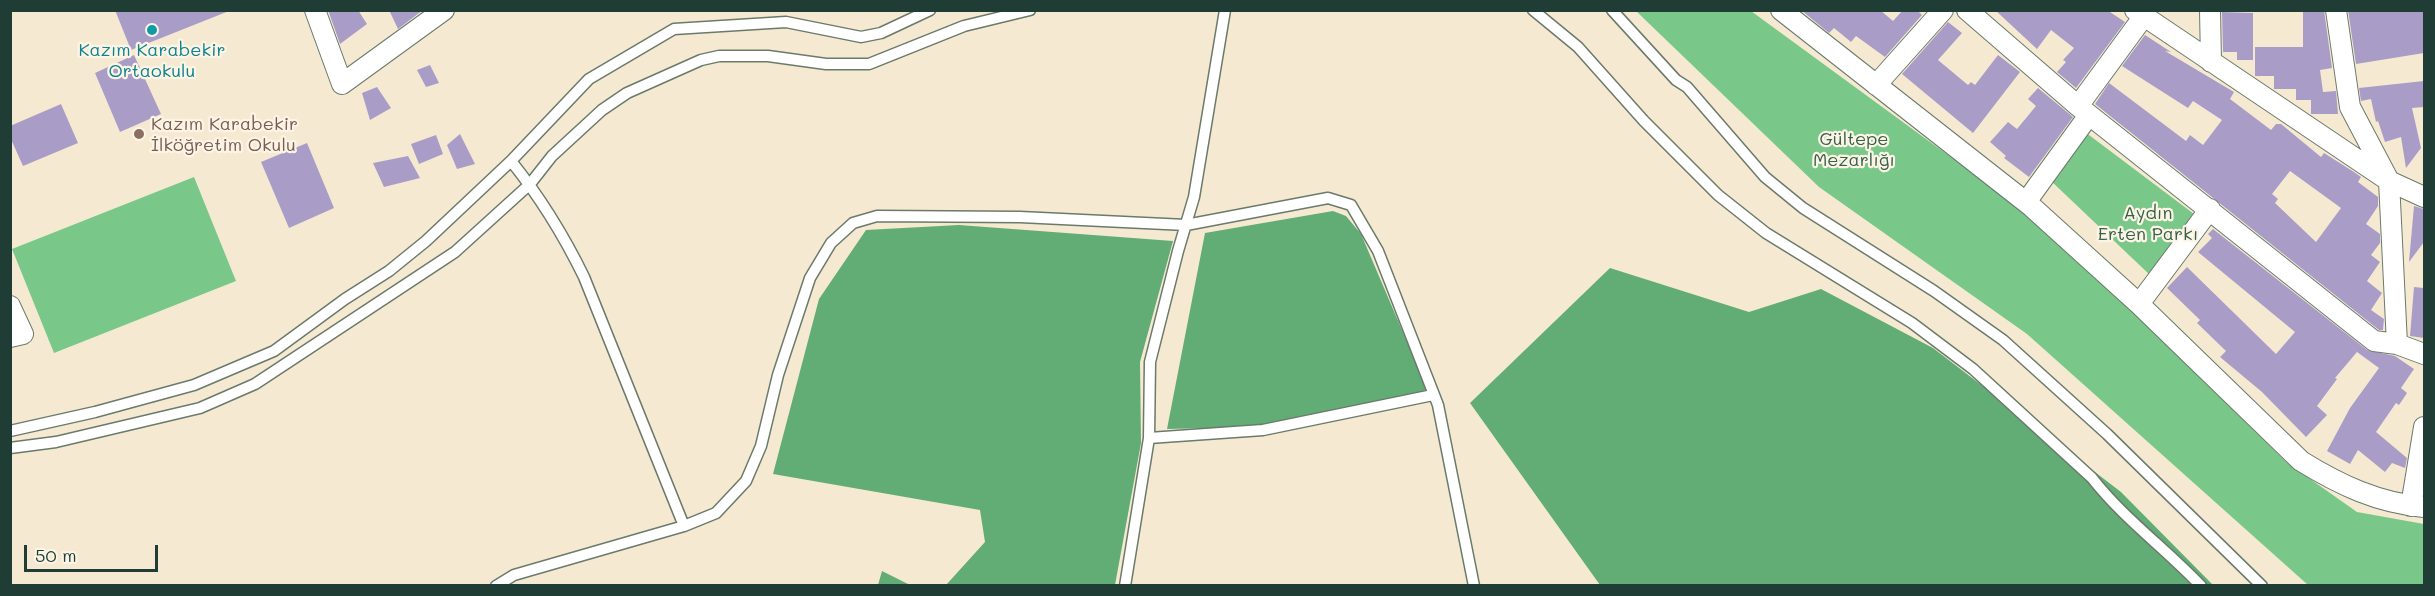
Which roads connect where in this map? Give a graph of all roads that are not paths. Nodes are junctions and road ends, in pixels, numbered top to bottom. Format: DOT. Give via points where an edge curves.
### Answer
graph roads {
  1 [pos="315,10"];
  2 [pos="444,10"];
  3 [pos="930,10"];
  4 [pos="1030,10"];
  5 [pos="1225,10"];
  6 [pos="1533,10"];
  7 [pos="1612,10"];
  8 [pos="1781,10"];
  9 [pos="1943,10"];
  10 [pos="1967,10"];
  11 [pos="2210,10"];
  12 [pos="2336,10"];
  13 [pos="2139,13"];
  14 [pos="2211,62"];
  15 [pos="1876,85"];
  16 [pos="2084,111"];
  17 [pos="512,161"];
  18 [pos="2389,181"];
  19 [pos="530,184"];
  20 [pos="2424,196"];
  21 [pos="2026,202"];
  22 [pos="2210,209"];
  23 [pos="1186,225"];
  24 [pos="2139,304"];
  25 [pos="10,306"];
  26 [pos="10,338"];
  27 [pos="2397,344"];
  28 [pos="2424,354"];
  29 [pos="1433,395"];
  30 [pos="2424,427"];
  31 [pos="10,431"];
  32 [pos="1149,438"];
  33 [pos="10,448"];
  34 [pos="2418,506"];
  35 [pos="684,526"];
  36 [pos="496,585"];
  37 [pos="1125,585"];
  38 [pos="1474,585"];
  39 [pos="2201,585"];
  40 [pos="2262,585"];
  1 -- 2 [label="street" via="342,84"];
  3 -- 17 [label="lane" via="881,33 861,37 786,22 674,29 589,79"];
  4 -- 19 [label="lane" via="964,26 869,64 826,64 768,56 701,60 627,93 602,110 552,156"];
  5 -- 23 [label="lane"];
  6 -- 39 [label="lane" via="1578,47 1718,195 1766,233 1912,323 1973,369"];
  7 -- 40 [label="lane" via="1676,80 1688,87 1765,177 1803,208 2003,340 2107,434"];
  8 -- 15 [label="street"];
  9 -- 15 [label="street"];
  10 -- 16 [label="street"];
  11 -- 14 [label="street"];
  12 -- 18 [label="street" via="2350,107"];
  13 -- 14 [label="street"];
  13 -- 16 [label="street"];
  14 -- 18 [label="street"];
  15 -- 21 [label="street"];
  16 -- 21 [label="street"];
  16 -- 22 [label="street"];
  17 -- 19 [label="lane"];
  17 -- 31 [label="lane" via="404,260 274,351 194,385"];
  18 -- 20 [label="street"];
  18 -- 27 [label="street"];
  19 -- 33 [label="lane" via="455,252 255,384 200,408 56,442"];
  19 -- 35 [label="lane" via="584,277"];
  21 -- 24 [label="street"];
  22 -- 24 [label="street"];
  22 -- 27 [label="street" via="2374,341"];
  23 -- 29 [label="lane" via="1328,198 1351,205 1378,251"];
  23 -- 32 [label="lane" via="1150,362"];
  23 -- 35 [label="lane" via="1020,217 877,216 853,223 831,243 810,278 778,375 761,446 746,481 716,513"];
  24 -- 34 [label="street" via="2301,461 2354,490 2381,500"];
  25 -- 26 [label="street" via="23,334"];
  27 -- 28 [label="street"];
  29 -- 32 [label="lane" via="1263,430"];
  29 -- 38 [label="lane"];
  30 -- 34 [label="street"];
  32 -- 37 [label="lane"];
  35 -- 36 [label="lane" via="514,575"];
}
